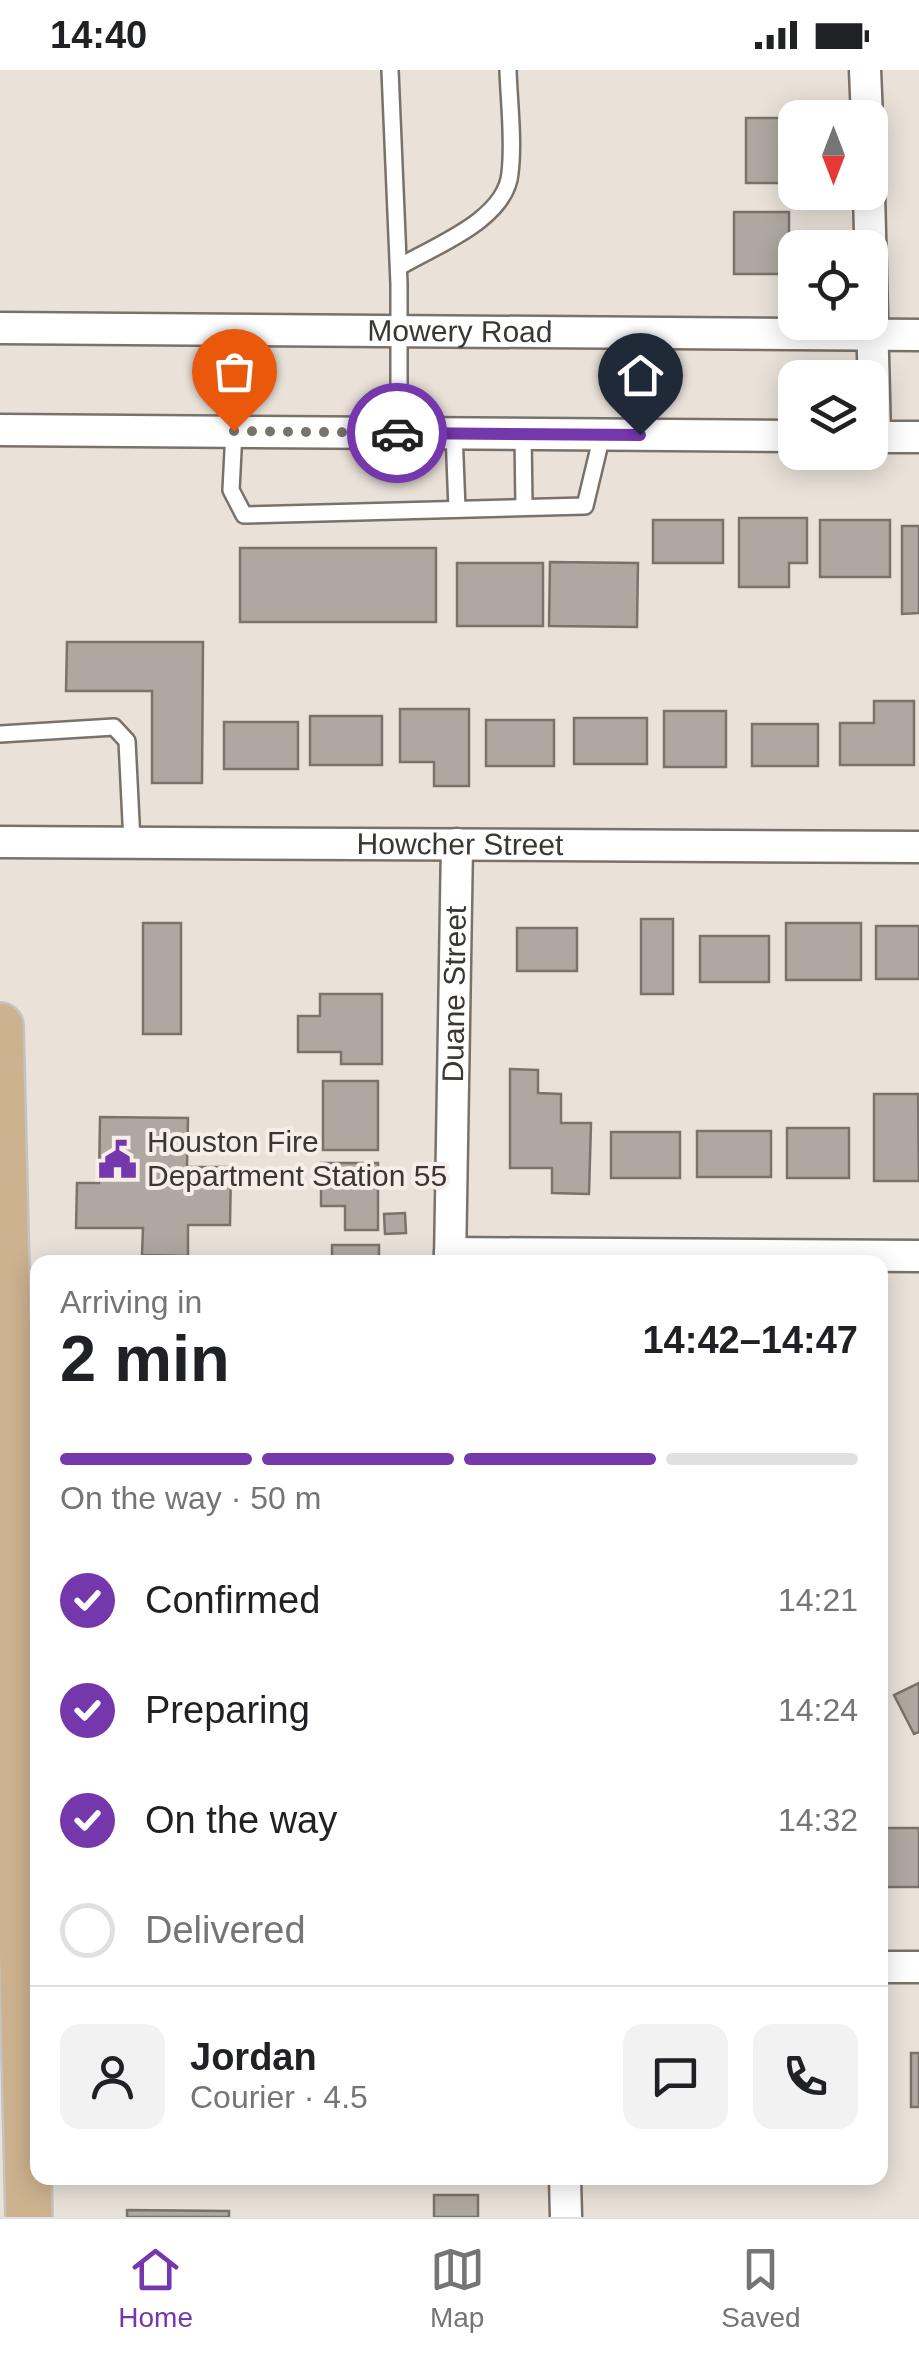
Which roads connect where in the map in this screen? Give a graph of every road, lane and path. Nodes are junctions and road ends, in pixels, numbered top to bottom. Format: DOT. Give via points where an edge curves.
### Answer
graph roads {
  1 [pos="390,70"];
  2 [pos="508,70"];
  3 [pos="866,70"];
  4 [pos="867,100"];
  5 [pos="399,267"];
  6 [pos="0,328"];
  7 [pos="400,331"];
  8 [pos="778,333"];
  9 [pos="888,334"];
  10 [pos="919,335"];
  11 [pos="0,430"];
  12 [pos="234,431"];
  13 [pos="400,433"];
  14 [pos="454,434"];
  15 [pos="522,434"];
  16 [pos="602,434"];
  17 [pos="778,436"];
  18 [pos="888,437"];
  19 [pos="919,437"];
  20 [pos="524,507"];
  21 [pos="457,509"];
  22 [pos="0,734"];
  23 [pos="0,842"];
  24 [pos="132,842"];
  25 [pos="457,844"];
  26 [pos="919,848"];
  27 [pos="0,1026"];
  28 [pos="1,1172"];
  29 [pos="450,1255"];
  30 [pos="919,1256"];
  31 [pos="888,1258"];
  32 [pos="4,1510"];
  33 [pos="20,1962"];
  34 [pos="888,1967"];
  35 [pos="919,1968"];
  36 [pos="565,2185"];
  37 [pos="29,2217"];
  38 [pos="566,2217"];
  1 -- 5 [label="lane"];
  2 -- 5 [label="lane" via="510,176 501,198"];
  3 -- 4 [label="street"];
  5 -- 7 [label="lane"];
  6 -- 7 [label="street, Mowery Road"];
  7 -- 8 [label="street, Mowery Road"];
  7 -- 13 [label="lane"];
  9 -- 10 [label="street, Mowery Road"];
  11 -- 12 [label="street"];
  12 -- 13 [label="street"];
  12 -- 21 [label="lane" via="231,490 244,515"];
  13 -- 14 [label="street"];
  14 -- 15 [label="street"];
  14 -- 21 [label="lane"];
  15 -- 16 [label="street"];
  15 -- 20 [label="lane"];
  16 -- 17 [label="street"];
  16 -- 20 [label="lane" via="585,506"];
  18 -- 19 [label="street"];
  20 -- 21 [label="lane"];
  22 -- 24 [label="lane" via="114,728 127,741"];
  23 -- 24 [label="street, Howcher Street"];
  24 -- 25 [label="street, Howcher Street"];
  25 -- 26 [label="street, Howcher Street"];
  25 -- 29 [label="street, Duane Street"];
  27 -- 28 [label="main road"];
  28 -- 32 [label="main road"];
  30 -- 31 [label="street"];
  32 -- 33 [label="main road"];
  33 -- 37 [label="main road"];
  34 -- 35 [label="street"];
  36 -- 38 [label="street"];
}
